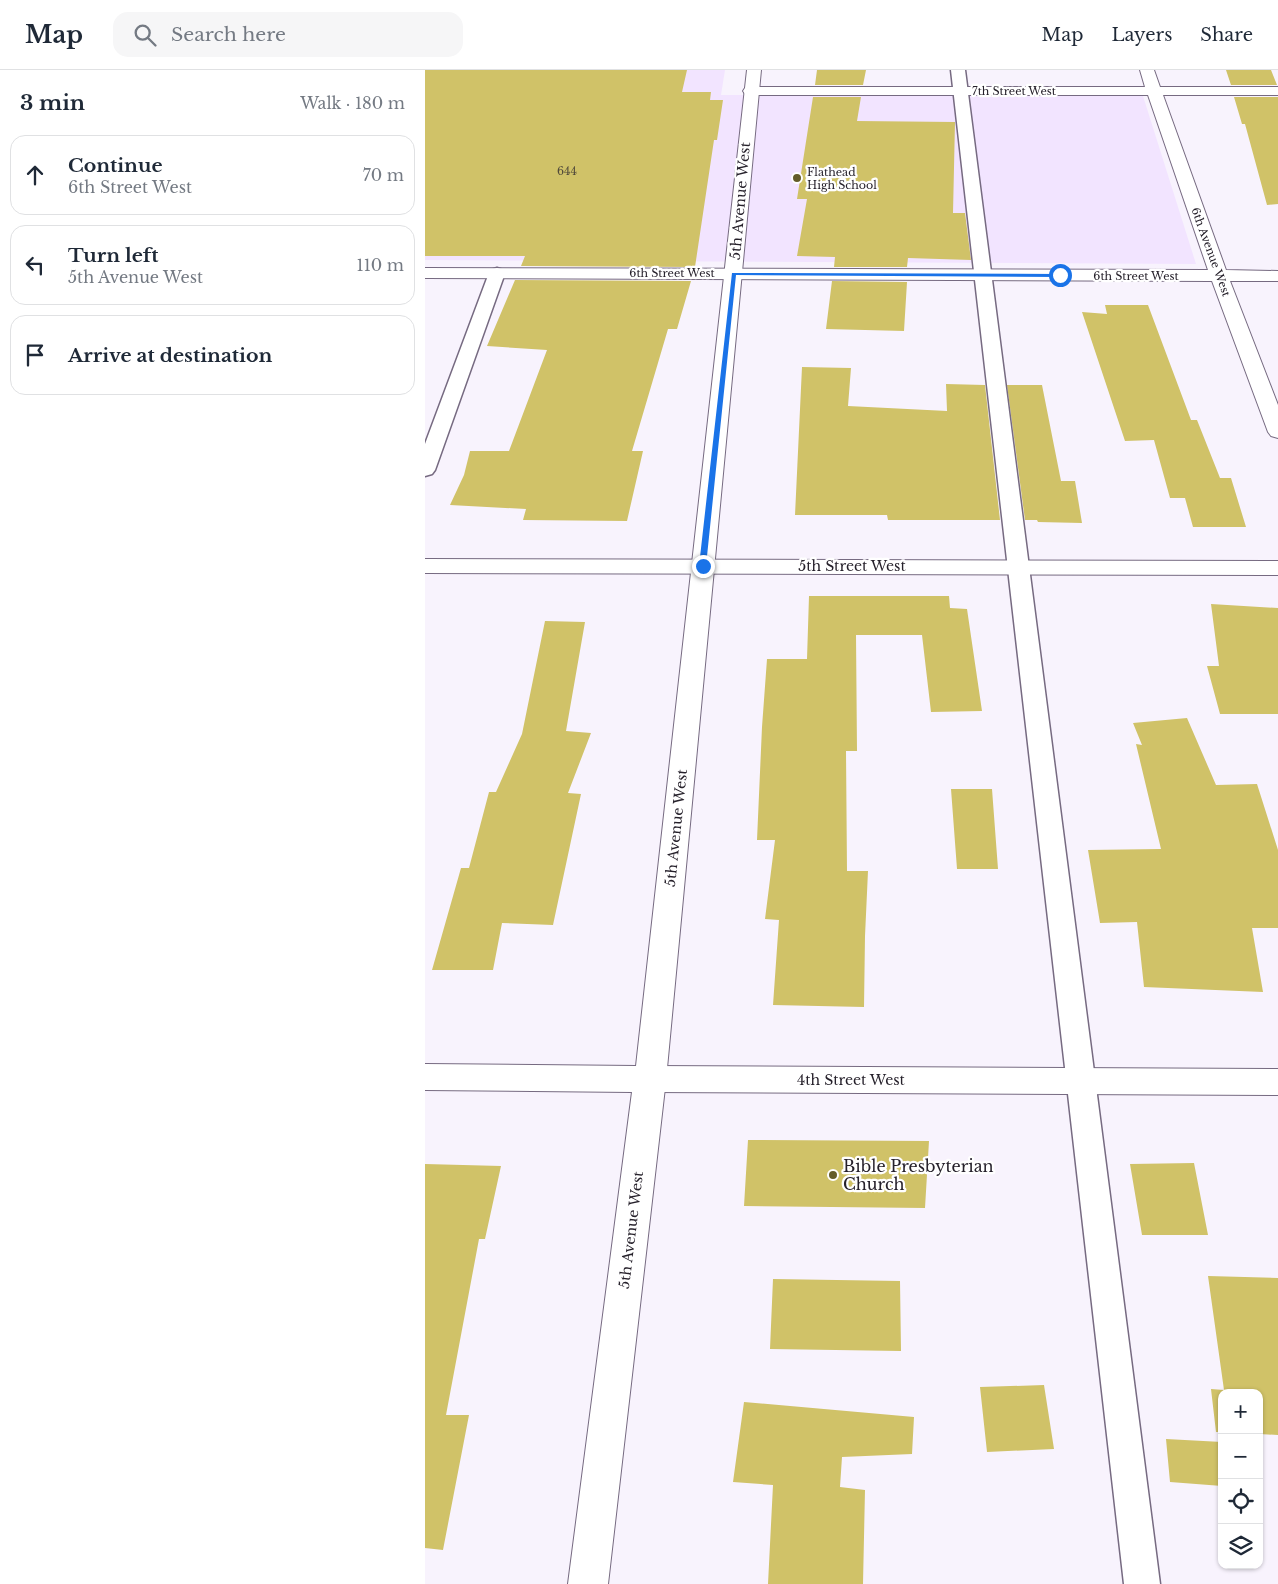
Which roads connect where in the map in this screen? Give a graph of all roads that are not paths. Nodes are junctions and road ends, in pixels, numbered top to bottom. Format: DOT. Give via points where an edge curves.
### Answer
graph roads {
  1 [pos="1147,70"];
  2 [pos="752,80"];
  3 [pos="960,80"];
  4 [pos="1154,91"];
  5 [pos="1278,91"];
  6 [pos="425,273"];
  7 [pos="497,273"];
  8 [pos="734,274"];
  9 [pos="982,275"];
  10 [pos="1219,276"];
  11 [pos="1278,276"];
  12 [pos="1278,432"];
  13 [pos="425,470"];
  14 [pos="425,566"];
  15 [pos="703,566"];
  16 [pos="1018,566"];
  17 [pos="1278,568"];
  18 [pos="425,1077"];
  19 [pos="650,1079"];
  20 [pos="1079,1081"];
  21 [pos="1278,1082"];
  22 [pos="588,1584"];
  23 [pos="1142,1584"];
  1 -- 4 [label="street, 6th Avenue West"];
  2 -- 3 [label="street, 7th Street West"];
  2 -- 8 [label="street, 5th Avenue West"];
  3 -- 4 [label="street, 7th Street West"];
  3 -- 9 [label="lane"];
  4 -- 5 [label="street, 7th Street West"];
  4 -- 10 [label="street, 6th Avenue West"];
  6 -- 7 [label="street, 6th Street West"];
  7 -- 8 [label="street, 6th Street West"];
  7 -- 13 [label="lane"];
  8 -- 9 [label="street, 6th Street West"];
  8 -- 15 [label="street, 5th Avenue West"];
  9 -- 10 [label="street, 6th Street West"];
  9 -- 16 [label="lane"];
  10 -- 11 [label="street, 6th Street West"];
  10 -- 12 [label="street, 6th Avenue West"];
  14 -- 15 [label="street, 5th Street West"];
  15 -- 16 [label="street, 5th Street West"];
  15 -- 19 [label="street, 5th Avenue West"];
  16 -- 17 [label="street, 5th Street West"];
  16 -- 20 [label="lane"];
  18 -- 19 [label="street, 4th Street West"];
  19 -- 20 [label="street, 4th Street West"];
  19 -- 22 [label="street, 5th Avenue West"];
  20 -- 21 [label="street, 4th Street West"];
  20 -- 23 [label="lane"];
}
